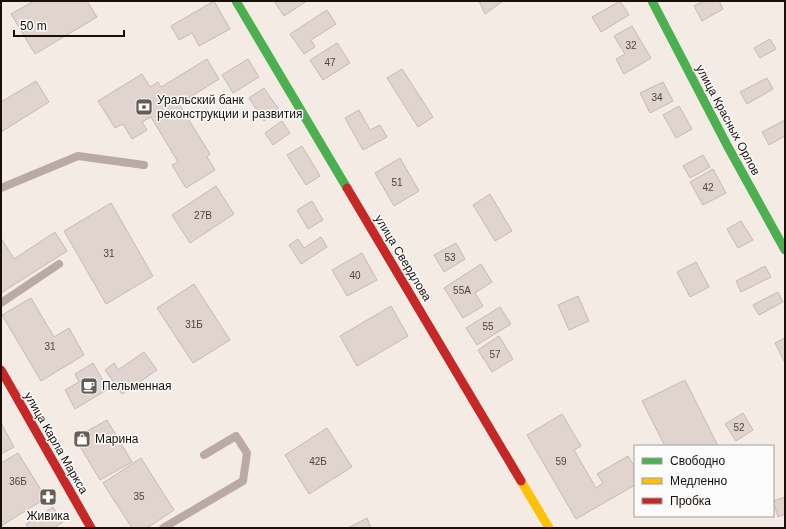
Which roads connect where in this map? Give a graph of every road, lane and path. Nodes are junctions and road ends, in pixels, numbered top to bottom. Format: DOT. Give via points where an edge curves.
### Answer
graph roads {
  1 [pos="236,1"];
  2 [pos="652,1"];
  3 [pos="144,165"];
  4 [pos="1,188"];
  5 [pos="785,250"];
  6 [pos="59,264"];
  7 [pos="1,303"];
  8 [pos="1,370"];
  9 [pos="204,455"];
  10 [pos="91,528"];
  11 [pos="163,528"];
  12 [pos="549,528"];
  1 -- 12 [label="main road, улица Свердлова"];
  2 -- 5 [label="main road, улица Красных Орлов"];
  3 -- 4 [label="lane" via="78,156"];
  6 -- 7 [label="lane"];
  8 -- 10 [label="main road, улица Карла Маркса"];
  9 -- 11 [label="lane" via="236,436 247,453 243,481"];
}
